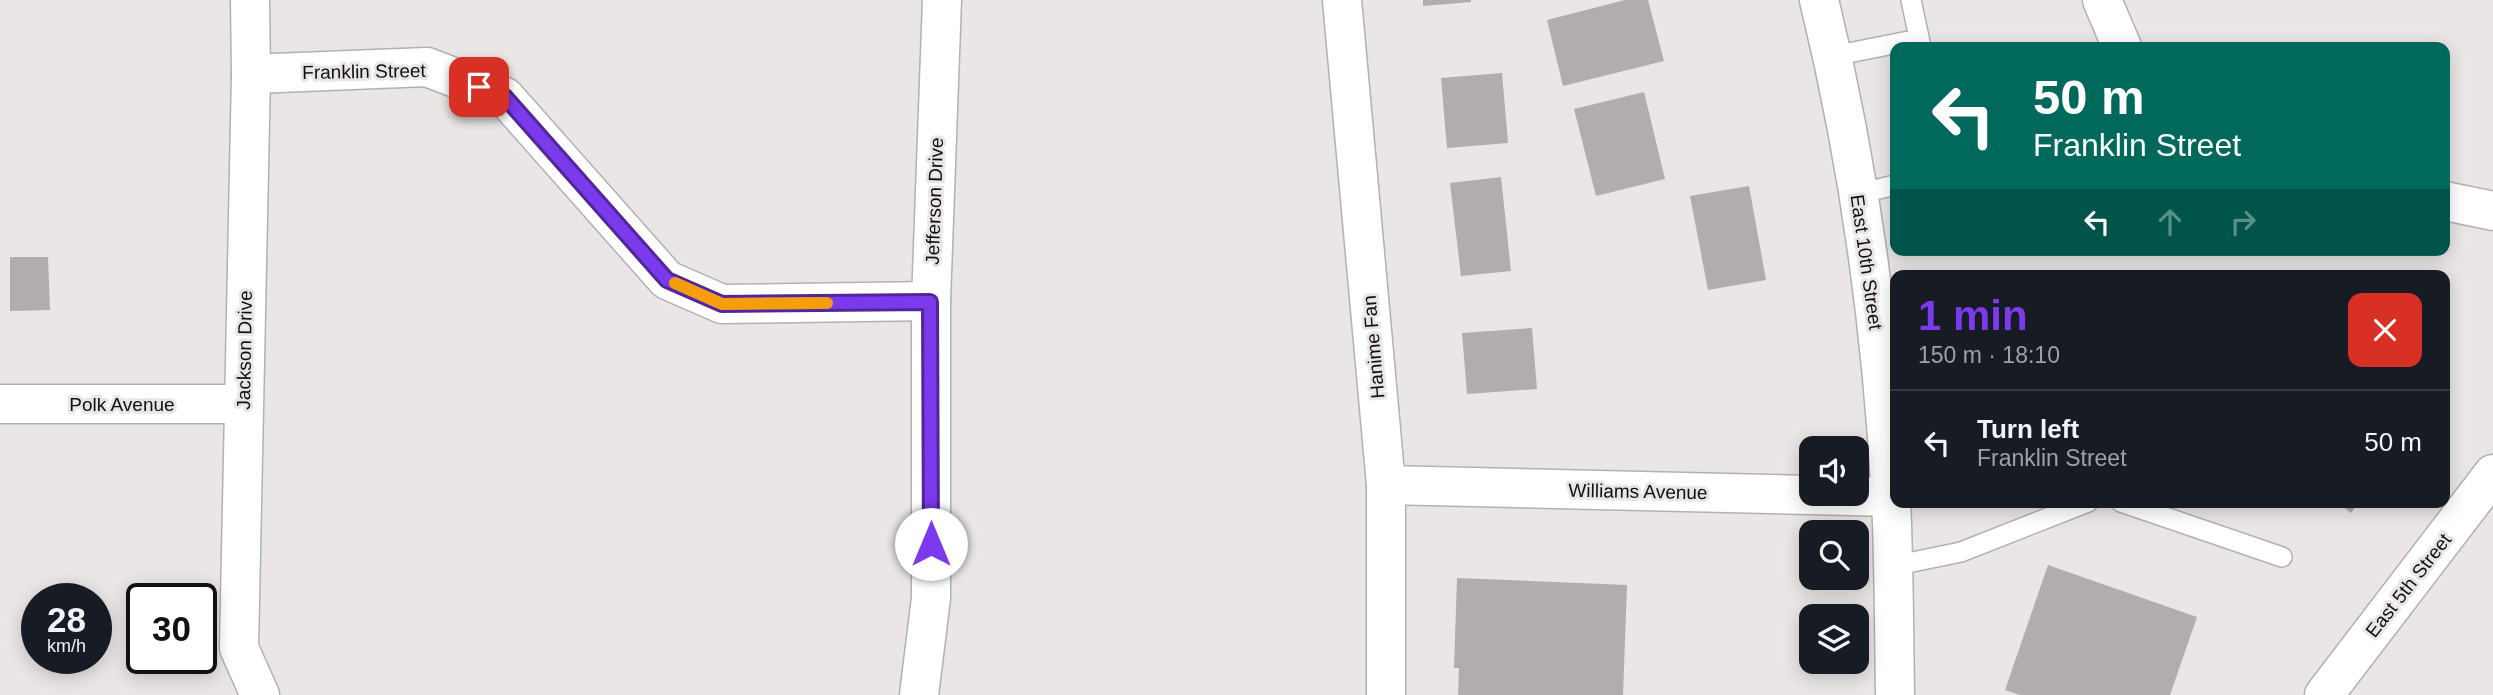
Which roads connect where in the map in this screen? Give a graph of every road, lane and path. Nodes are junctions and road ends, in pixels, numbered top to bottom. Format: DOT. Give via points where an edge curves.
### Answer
graph roads {
  1 [pos="250,0"];
  2 [pos="942,0"];
  3 [pos="1342,0"];
  4 [pos="1819,0"];
  5 [pos="1911,0"];
  6 [pos="2102,0"];
  7 [pos="1920,42"];
  8 [pos="2120,42"];
  9 [pos="1890,47"];
  10 [pos="1833,56"];
  11 [pos="251,74"];
  12 [pos="1890,186"];
  13 [pos="1858,194"];
  14 [pos="2450,202"];
  15 [pos="2493,211"];
  16 [pos="1885,299"];
  17 [pos="930,302"];
  18 [pos="0,404"];
  19 [pos="243,404"];
  20 [pos="1890,416"];
  21 [pos="2493,474"];
  22 [pos="1386,485"];
  23 [pos="1890,497"];
  24 [pos="1891,508"];
  25 [pos="2073,508"];
  26 [pos="2139,508"];
  27 [pos="2282,557"];
  28 [pos="1893,566"];
  29 [pos="260,695"];
  30 [pos="919,695"];
  31 [pos="1386,695"];
  32 [pos="1895,695"];
  33 [pos="2324,695"];
  1 -- 11 [label="street, Jackson Drive"];
  2 -- 17 [label="street, Jefferson Drive"];
  3 -- 22 [label="street, Hanime Fan"];
  4 -- 10 [label="street, East 10th Street"];
  5 -- 7 [label="lane"];
  6 -- 8 [label="street"];
  9 -- 10 [label="lane"];
  10 -- 13 [label="street, East 10th Street"];
  11 -- 17 [label="street, Franklin Street" via="427,67 505,97 667,280 722,304"];
  11 -- 19 [label="street, Jackson Drive"];
  12 -- 13 [label="lane"];
  13 -- 16 [label="street, East 10th Street"];
  14 -- 15 [label="street"];
  16 -- 20 [label="street, East 10th Street"];
  17 -- 30 [label="street, Jefferson Drive" via="931,598"];
  18 -- 19 [label="street, Polk Avenue"];
  19 -- 29 [label="street, Jackson Drive" via="239,648"];
  21 -- 33 [label="street, East 5th Street"];
  22 -- 23 [label="street, Williams Avenue"];
  22 -- 31 [label="street, Hanime Fan"];
  24 -- 28 [label="street, East 10th Street"];
  25 -- 28 [label="lane" via="1961,552"];
  26 -- 27 [label="lane"];
  28 -- 32 [label="street, East 10th Street"];
}
